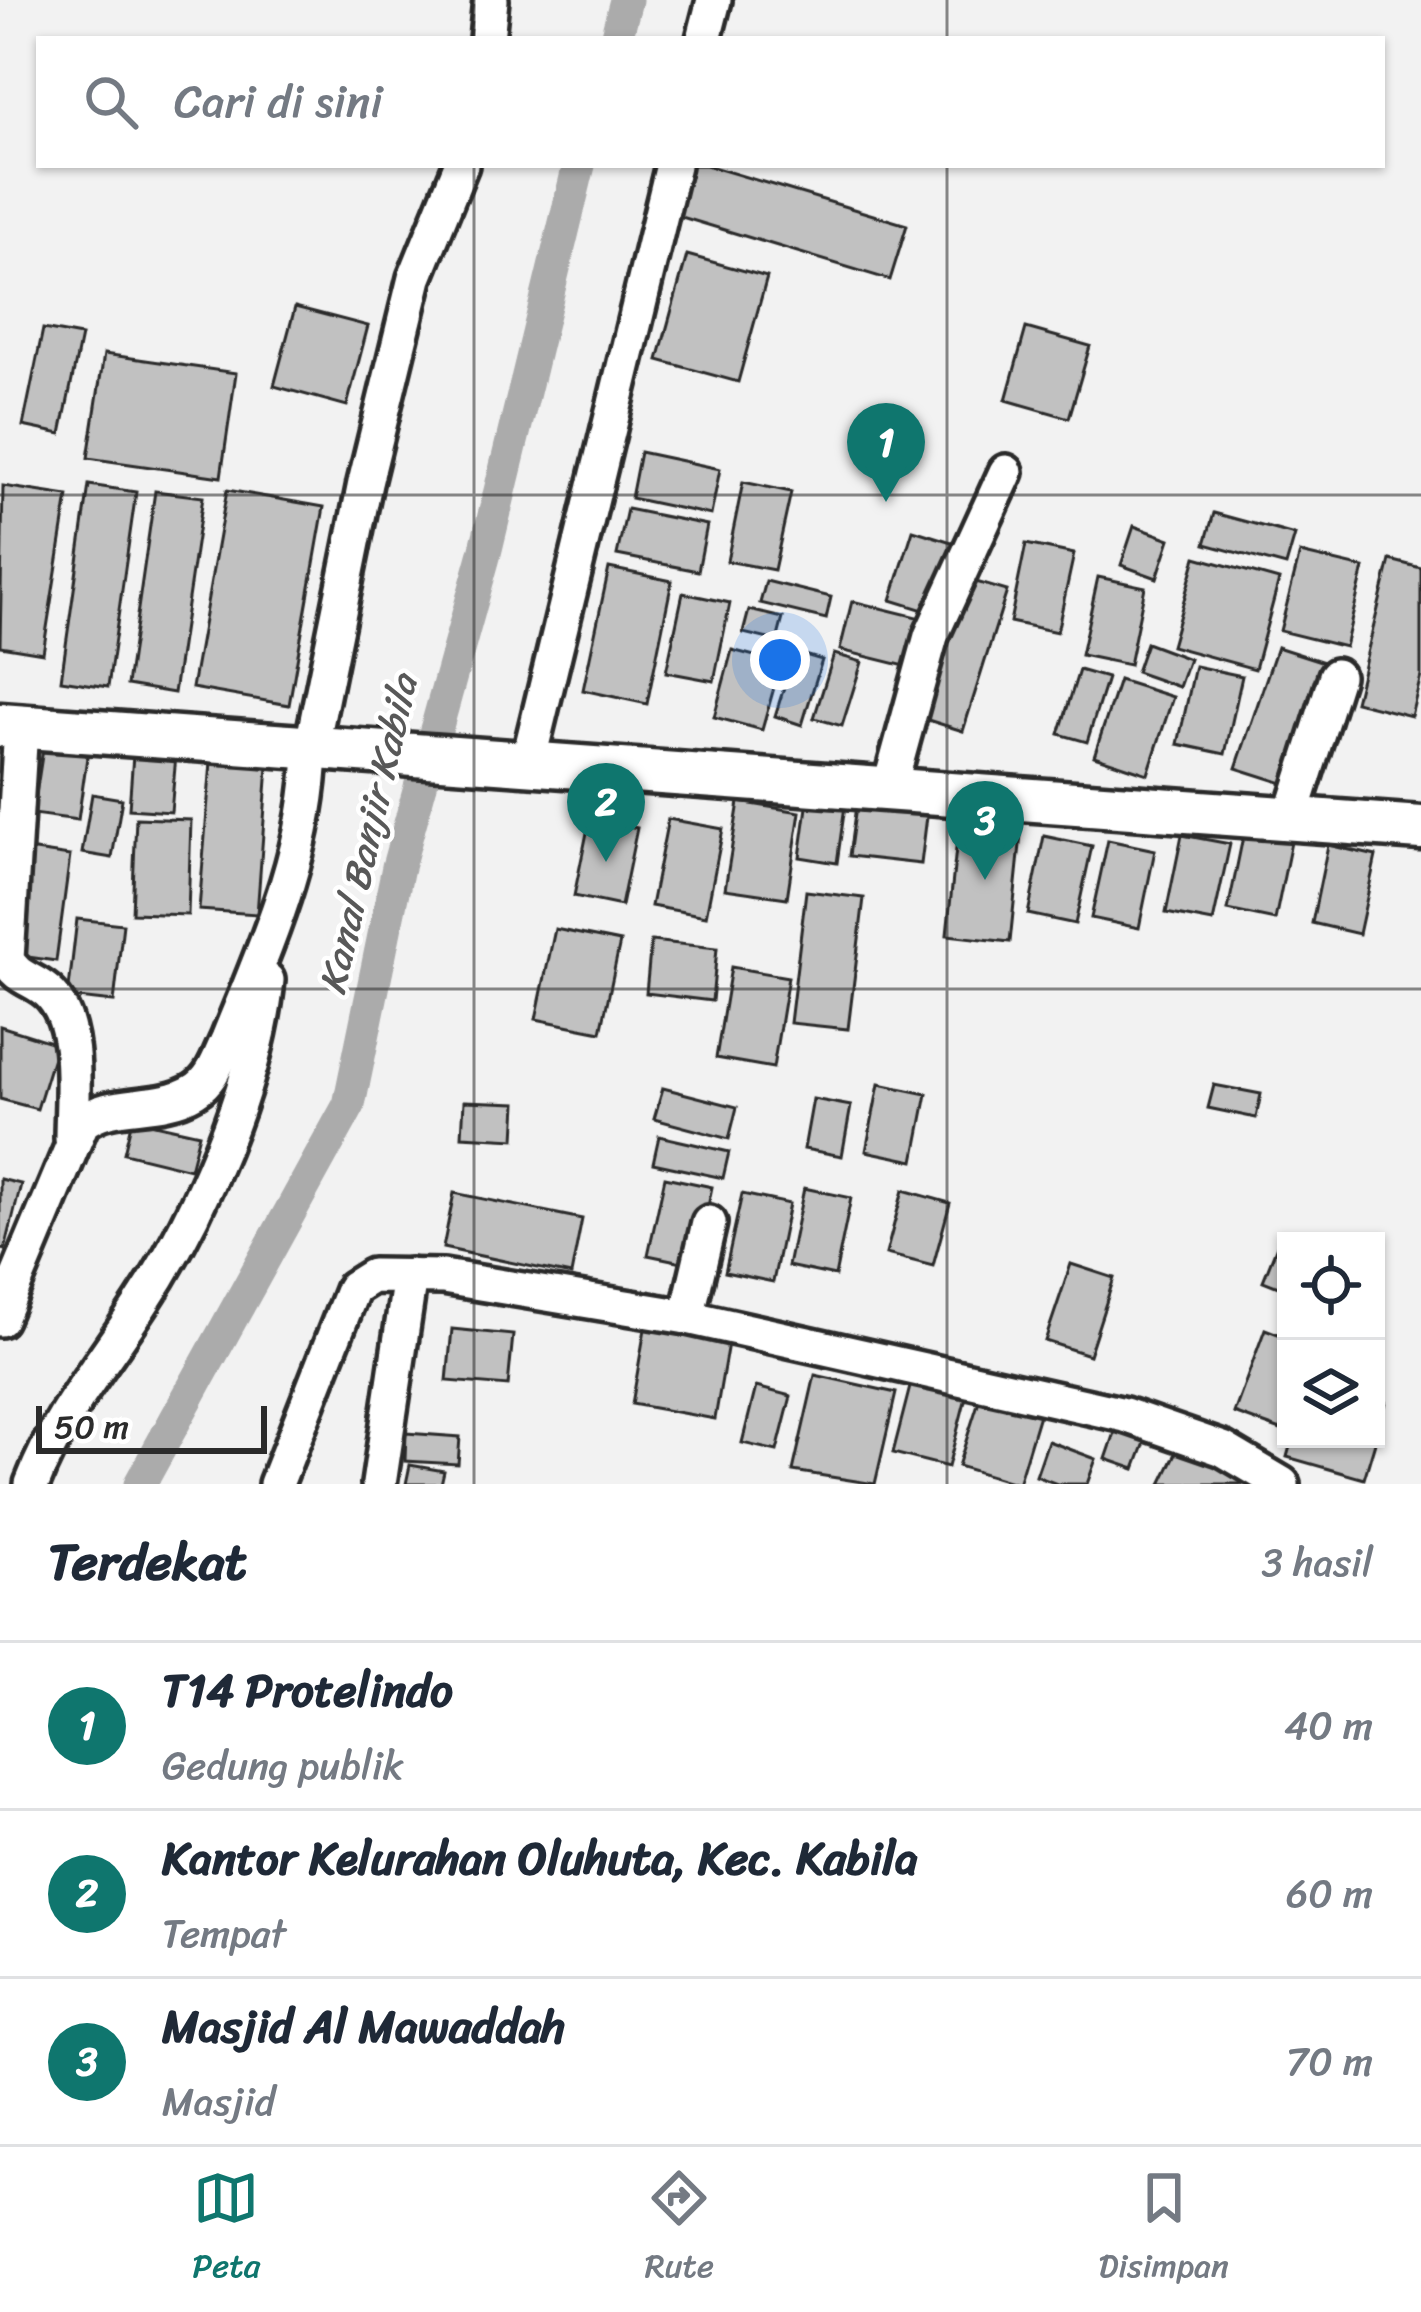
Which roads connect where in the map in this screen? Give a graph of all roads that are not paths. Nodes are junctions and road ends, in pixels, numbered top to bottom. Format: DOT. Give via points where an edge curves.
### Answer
graph roads {
  1 [pos="491,0"];
  2 [pos="713,0"];
  3 [pos="487,36"];
  4 [pos="705,36"];
  5 [pos="460,168"];
  6 [pos="672,168"];
  7 [pos="1006,472"];
  8 [pos="1336,676"];
  9 [pos="10,726"];
  10 [pos="321,750"];
  11 [pos="521,761"];
  12 [pos="889,789"];
  13 [pos="1291,818"];
  14 [pos="1421,827"];
  15 [pos="271,942"];
  16 [pos="72,1138"];
  17 [pos="710,1223"];
  18 [pos="410,1276"];
  19 [pos="687,1318"];
  20 [pos="0,1319"];
  21 [pos="32,1484"];
  22 [pos="276,1484"];
  23 [pos="379,1484"];
  24 [pos="1282,1484"];
  1 -- 3 [label="street"];
  2 -- 4 [label="street"];
  5 -- 10 [label="street" via="415,278 365,483"];
  6 -- 11 [label="street"];
  7 -- 12 [label="street" via="931,636"];
  8 -- 13 [label="street"];
  9 -- 10 [label="main road"];
  9 -- 16 [label="street" via="7,959 18,976 49,993 63,1017"];
  10 -- 11 [label="main road"];
  10 -- 15 [label="street"];
  11 -- 12 [label="main road"];
  12 -- 13 [label="main road"];
  13 -- 14 [label="main road"];
  15 -- 16 [label="street" via="204,1083 155,1107 99,1111"];
  15 -- 21 [label="street" via="264,1013 199,1196 144,1300 50,1438"];
  16 -- 20 [label="street"];
  17 -- 19 [label="street"];
  18 -- 19 [label="street" via="505,1284"];
  18 -- 22 [label="street" via="372,1276 353,1288"];
  18 -- 23 [label="street"];
  19 -- 24 [label="street" via="1125,1415 1223,1449"];
}
